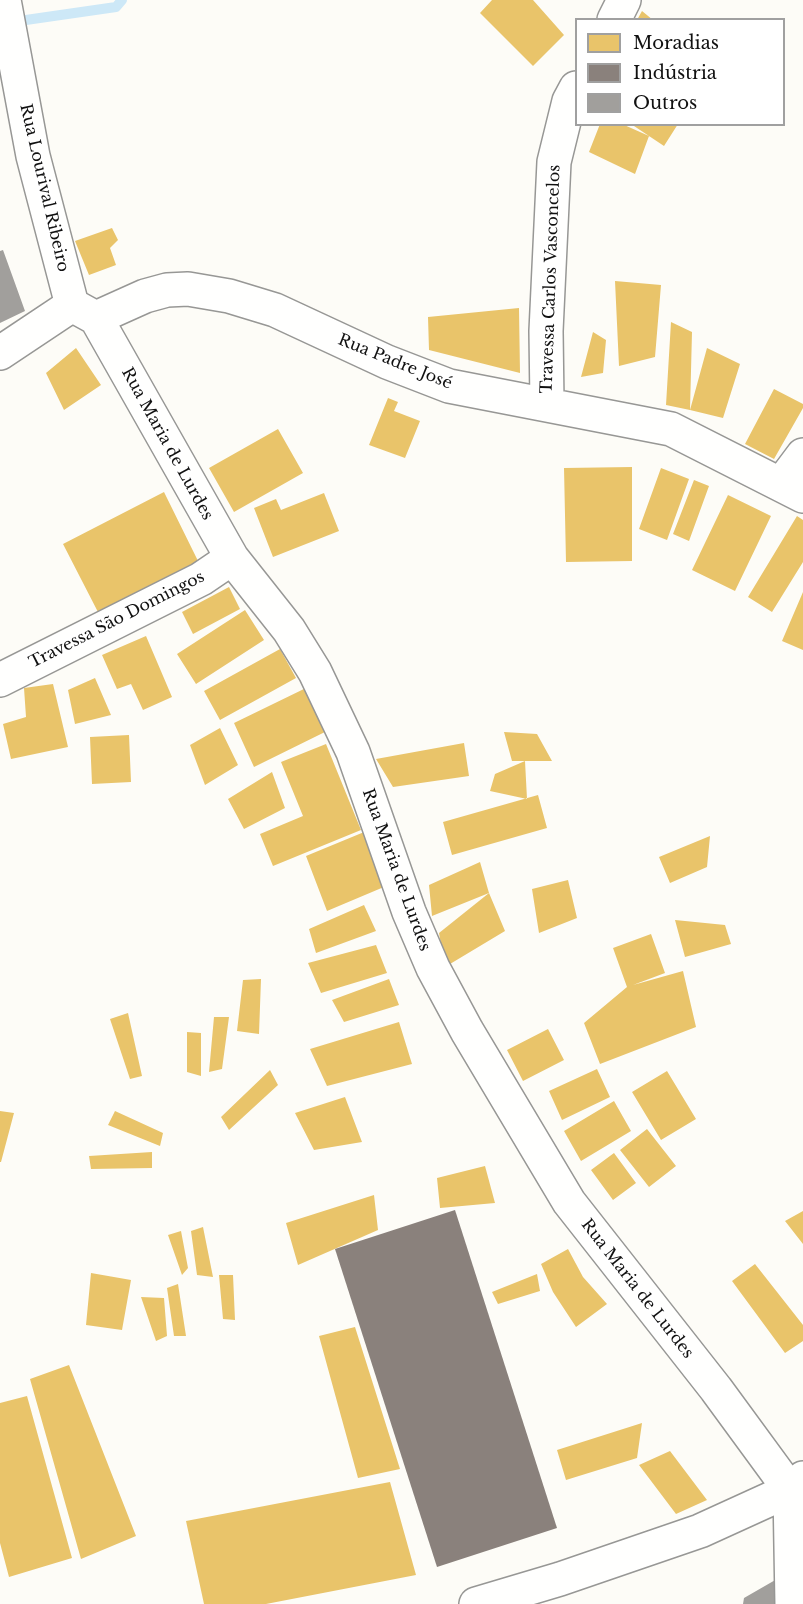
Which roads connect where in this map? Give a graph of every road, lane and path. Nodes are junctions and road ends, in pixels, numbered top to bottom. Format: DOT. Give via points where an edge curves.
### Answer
graph roads {
  1 [pos="4,0"];
  2 [pos="624,0"];
  3 [pos="615,18"];
  4 [pos="575,90"];
  5 [pos="84,311"];
  6 [pos="0,353"];
  7 [pos="546,403"];
  8 [pos="803,455"];
  9 [pos="793,489"];
  10 [pos="232,558"];
  11 [pos="0,680"];
  12 [pos="796,1484"];
  13 [pos="476,1604"];
  14 [pos="792,1604"];
  1 -- 5 [label="street, Rua Lourival Ribeiro" via="33,156"];
  2 -- 3 [label="street"];
  4 -- 7 [label="street, Travessa Carlos Vasconcelos" via="554,162"];
  5 -- 6 [label="street, Rua Padre José"];
  5 -- 7 [label="street, Rua Padre José" via="166,290 188,289 229,296 275,310 449,386"];
  5 -- 10 [label="street, Rua Maria de Lurdes"];
  7 -- 9 [label="street, Rua Padre José" via="671,429"];
  8 -- 9 [label="street"];
  10 -- 11 [label="street, Travessa São Domingos" via="201,579"];
  10 -- 12 [label="street, Rua Maria de Lurdes" via="289,630 315,672 352,752 433,968 569,1202"];
  12 -- 13 [label="street" via="700,1531"];
  12 -- 14 [label="street"];
}
